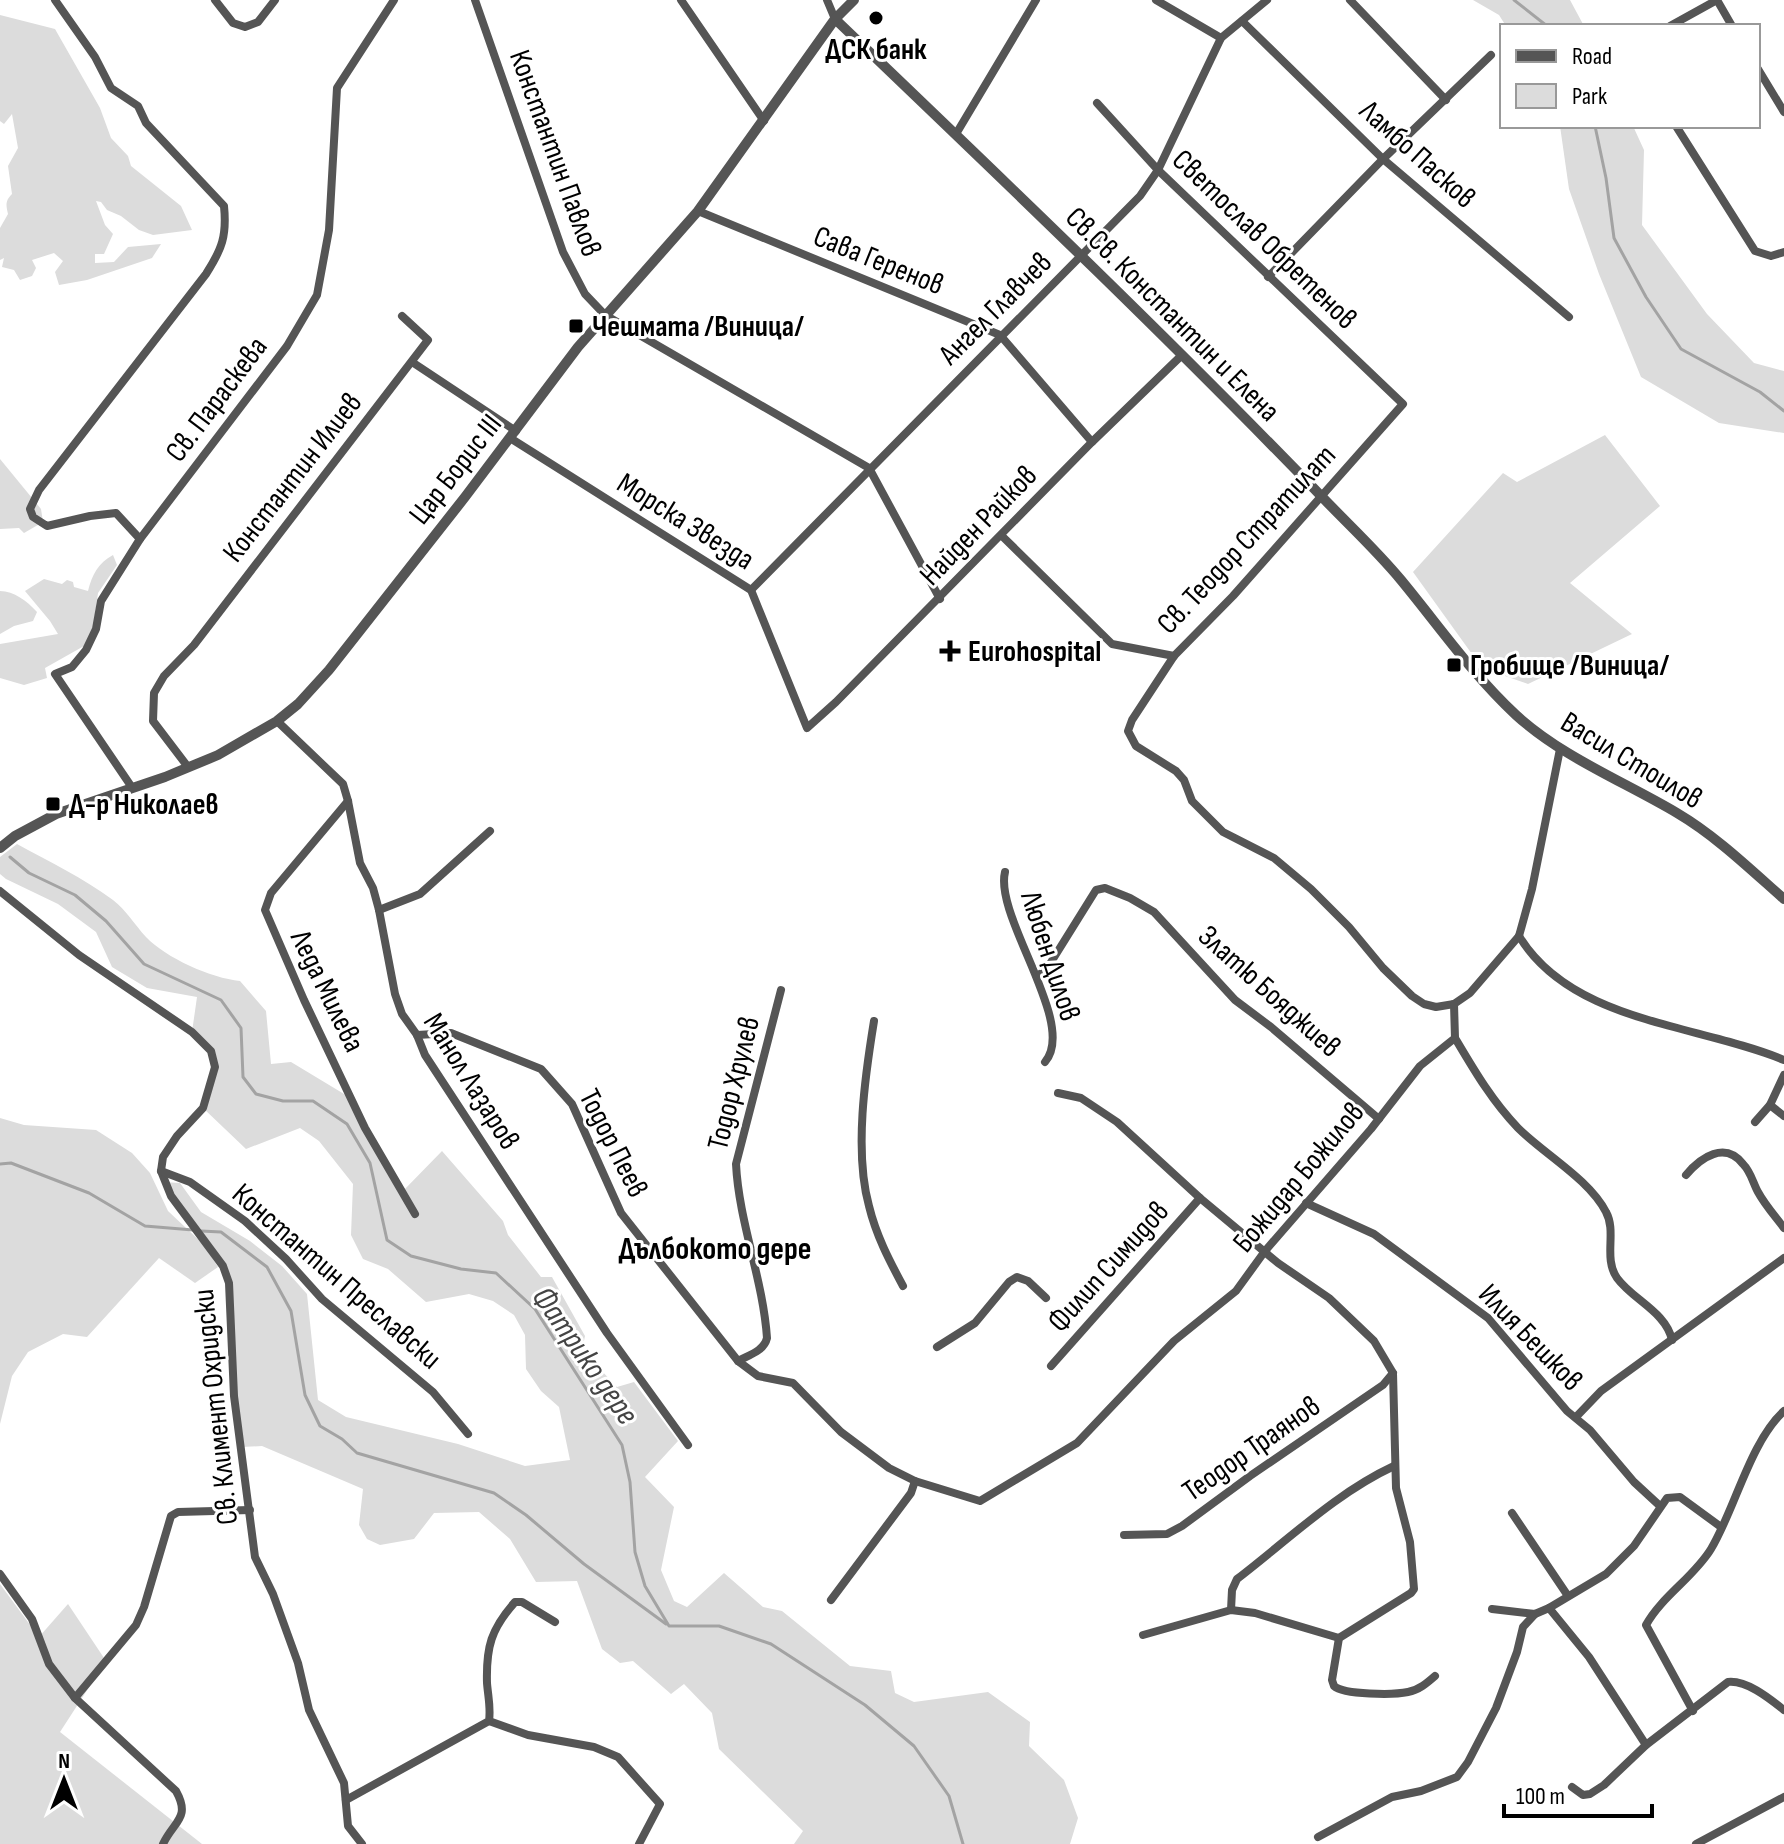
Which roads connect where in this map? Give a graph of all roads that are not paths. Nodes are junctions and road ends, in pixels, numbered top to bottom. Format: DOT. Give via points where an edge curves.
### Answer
graph roads {
  1 [pos="55,0"];
  2 [pos="215,0"];
  3 [pos="275,0"];
  4 [pos="394,0"];
  5 [pos="475,0"];
  6 [pos="681,0"];
  7 [pos="827,0"];
  8 [pos="854,0"];
  9 [pos="1036,0"];
  10 [pos="1156,0"];
  11 [pos="1267,0"];
  12 [pos="1350,0"];
  13 [pos="1717,0"];
  14 [pos="835,19"];
  15 [pos="1242,21"];
  16 [pos="1674,24"];
  17 [pos="1731,24"];
  18 [pos="1221,38"];
  19 [pos="1491,55"];
  20 [pos="1760,72"];
  21 [pos="1446,100"];
  22 [pos="1097,103"];
  23 [pos="1784,112"];
  24 [pos="764,121"];
  25 [pos="1677,128"];
  26 [pos="956,134"];
  27 [pos="1383,159"];
  28 [pos="1158,170"];
  29 [pos="698,211"];
  30 [pos="1784,252"];
  31 [pos="1081,256"];
  32 [pos="1268,277"];
  33 [pos="605,315"];
  34 [pos="402,316"];
  35 [pos="1569,317"];
  36 [pos="1000,335"];
  37 [pos="1182,355"];
  38 [pos="414,359"];
  39 [pos="1403,404"];
  40 [pos="513,434"];
  41 [pos="1092,442"];
  42 [pos="869,468"];
  43 [pos="1322,497"];
  44 [pos="1002,536"];
  45 [pos="140,539"];
  46 [pos="751,590"];
  47 [pos="940,599"];
  48 [pos="1174,656"];
  49 [pos="1461,657"];
  50 [pos="277,721"];
  51 [pos="807,728"];
  52 [pos="1560,749"];
  53 [pos="188,767"];
  54 [pos="131,786"];
  55 [pos="348,801"];
  56 [pos="490,831"];
  57 [pos="0,848"];
  58 [pos="1005,872"];
  59 [pos="0,891"];
  60 [pos="1784,899"];
  61 [pos="379,910"];
  62 [pos="1519,936"];
  63 [pos="1037,977"];
  64 [pos="781,990"];
  65 [pos="1454,1004"];
  66 [pos="874,1021"];
  67 [pos="417,1035"];
  68 [pos="1455,1038"];
  69 [pos="1048,1058"];
  70 [pos="1784,1060"];
  71 [pos="1784,1075"];
  72 [pos="1058,1093"];
  73 [pos="1770,1105"];
  74 [pos="1784,1116"];
  75 [pos="1379,1119"];
  76 [pos="1755,1122"];
  77 [pos="161,1171"];
  78 [pos="1686,1175"];
  79 [pos="1200,1198"];
  80 [pos="1306,1203"];
  81 [pos="415,1214"];
  82 [pos="1784,1228"];
  83 [pos="1265,1251"];
  84 [pos="1784,1258"];
  85 [pos="903,1286"];
  86 [pos="1046,1298"];
  87 [pos="1672,1340"];
  88 [pos="937,1347"];
  89 [pos="738,1361"];
  90 [pos="1051,1366"];
  91 [pos="1393,1373"];
  92 [pos="1784,1411"];
  93 [pos="1576,1417"];
  94 [pos="468,1434"];
  95 [pos="688,1445"];
  96 [pos="1394,1466"];
  97 [pos="915,1481"];
  98 [pos="1660,1506"];
  99 [pos="250,1510"];
  100 [pos="1512,1513"];
  101 [pos="1721,1527"];
  102 [pos="1124,1535"];
  103 [pos="0,1574"];
  104 [pos="1568,1596"];
  105 [pos="831,1600"];
  106 [pos="1549,1608"];
  107 [pos="1492,1609"];
  108 [pos="1231,1610"];
  109 [pos="1535,1614"];
  110 [pos="555,1622"];
  111 [pos="1143,1635"];
  112 [pos="1339,1638"];
  113 [pos="1435,1676"];
  114 [pos="75,1698"];
  115 [pos="1784,1710"];
  116 [pos="1693,1711"];
  117 [pos="489,1721"];
  118 [pos="1646,1745"];
  119 [pos="1572,1787"];
  120 [pos="1784,1797"];
  121 [pos="346,1800"];
  122 [pos="1318,1837"];
  123 [pos="163,1844"];
  124 [pos="362,1844"];
  125 [pos="639,1844"];
  126 [pos="1696,1844"];
  1 -- 45 [label="street" via="111,88 138,106 146,123 224,206 221,251 39,490 30,509 47,526 116,513"];
  2 -- 3 [label="street" via="241,26 253,25"];
  4 -- 45 [label="street, Св. Параскева" via="337,88 329,230 317,295 287,346"];
  5 -- 33 [label="street, Константин Павлов" via="563,252 585,294"];
  6 -- 24 [label="street"];
  7 -- 14 [label="street"];
  8 -- 14 [label="street, Цар Борис III"];
  9 -- 26 [label="street"];
  10 -- 18 [label="street"];
  11 -- 15 [label="street, Ангел Главчев"];
  12 -- 21 [label="street"];
  13 -- 16 [label="street"];
  13 -- 17 [label="street"];
  14 -- 24 [label="street, Цар Борис III"];
  14 -- 26 [label="street, Св.Св. Константин и Елена"];
  15 -- 18 [label="street, Ангел Главчев"];
  15 -- 27 [label="street, Ламбо Пасков"];
  18 -- 28 [label="street, Ангел Главчев"];
  19 -- 21 [label="street"];
  20 -- 23 [label="street"];
  21 -- 27 [label="street"];
  22 -- 28 [label="street, Светослав Обретенов"];
  24 -- 29 [label="street, Цар Борис III"];
  25 -- 30 [label="street" via="1755,251 1771,256"];
  26 -- 31 [label="street, Св.Св. Константин и Елена"];
  27 -- 32 [label="street"];
  27 -- 35 [label="street, Ламбо Пасков"];
  28 -- 31 [label="street, Ангел Главчев"];
  28 -- 32 [label="street, Светослав Обретенов"];
  29 -- 33 [label="street, Цар Борис III"];
  29 -- 36 [label="street, Сава Геренов"];
  31 -- 36 [label="street, Ангел Главчев"];
  31 -- 37 [label="street, Св.Св. Константин и Елена"];
  32 -- 39 [label="street, Светослав Обретенов"];
  33 -- 40 [label="street, Цар Борис III"];
  33 -- 42 [label="street"];
  34 -- 38 [label="street" via="428,340"];
  36 -- 41 [label="street, Сава Геренов"];
  36 -- 42 [label="street, Ангел Главчев"];
  37 -- 41 [label="street, Найден Райков"];
  37 -- 43 [label="street, Св.Св. Константин и Елена"];
  38 -- 40 [label="street, Морска Звезда"];
  38 -- 53 [label="street, Константин Илиев" via="154,693 153,721"];
  39 -- 43 [label="street, Св. Теодор Стратилат"];
  40 -- 46 [label="street, Морска Звезда"];
  40 -- 50 [label="street, Цар Борис III" via="329,670"];
  41 -- 44 [label="street, Найден Райков"];
  42 -- 46 [label="street, Ангел Главчев"];
  42 -- 47 [label="street"];
  43 -- 48 [label="street, Св. Теодор Стратилат"];
  43 -- 49 [label="street, Св.Св. Константин и Елена" via="1401,579"];
  44 -- 47 [label="street, Найден Райков"];
  44 -- 48 [label="street, Св. Теодор Стратилат" via="1112,644"];
  45 -- 54 [label="street, Св. Параскева" via="101,601 86,650 72,667 55,674"];
  46 -- 51 [label="street, Морска Звезда"];
  47 -- 51 [label="street, Найден Райков"];
  48 -- 65 [label="street" via="1132,720 1128,731 1136,746 1176,771 1192,801 1223,832 1274,858 1311,889 1412,996 1436,1007"];
  49 -- 52 [label="street, Васил Стоилов" via="1517,716"];
  50 -- 53 [label="street, Цар Борис III"];
  50 -- 55 [label="street, Манол Лазаров" via="343,784"];
  52 -- 60 [label="street, Васил Стоилов" via="1680,814"];
  52 -- 62 [label="street"];
  53 -- 54 [label="street, Цар Борис III"];
  54 -- 57 [label="street, Цар Борис III" via="56,814"];
  55 -- 61 [label="street, Манол Лазаров" via="360,863"];
  55 -- 81 [label="street, Леда Милева" via="271,893 265,910 365,1128"];
  56 -- 61 [label="street" via="420,894"];
  58 -- 63 [label="street, Любен Дилов" via="1006,899"];
  59 -- 77 [label="street" via="211,1051 215,1067 203,1108 163,1157"];
  61 -- 67 [label="street, Манол Лазаров" via="395,994"];
  62 -- 65 [label="street"];
  62 -- 70 [label="street" via="1546,971 1592,998"];
  63 -- 69 [label="street, Любен Дилов" via="1052,1030"];
  63 -- 75 [label="street, Златю Бояджиев" via="1096,890 1105,888 1130,898 1154,912 1235,1000"];
  64 -- 89 [label="street, Тодор Хрулев" via="736,1164 767,1338 761,1349"];
  65 -- 68 [label="street"];
  66 -- 85 [label="street" via="863,1173 878,1237"];
  67 -- 89 [label="street, Тодор Пеев" via="451,1033 541,1069 572,1104 621,1213"];
  67 -- 95 [label="street, Манол Лазаров" via="425,1055 607,1333"];
  68 -- 75 [label="street, Божидар Божилов" via="1420,1066"];
  68 -- 87 [label="street" via="1490,1096 1606,1210 1613,1273 1663,1322"];
  71 -- 73 [label="street"];
  72 -- 79 [label="street" via="1081,1098 1117,1122"];
  73 -- 74 [label="street"];
  73 -- 76 [label="street"];
  75 -- 80 [label="street, Божидар Божилов"];
  77 -- 94 [label="street, Константин Преславски" via="190,1182 245,1221 322,1299 433,1392"];
  77 -- 99 [label="street, Св. Климент Охридски" via="171,1196 223,1266 229,1283 234,1396"];
  78 -- 82 [label="street" via="1707,1156 1732,1153"];
  79 -- 83 [label="street"];
  79 -- 90 [label="street, Филип Симидов"];
  80 -- 83 [label="street, Божидар Божилов"];
  80 -- 93 [label="street, Илия Бешков" via="1374,1234 1488,1318"];
  83 -- 91 [label="street" via="1345,1312 1374,1341"];
  83 -- 97 [label="street, Божидар Божилов" via="1236,1291 1174,1341 1077,1443 980,1501"];
  84 -- 87 [label="street"];
  86 -- 88 [label="street" via="1017,1277 975,1323"];
  87 -- 93 [label="street" via="1601,1391"];
  89 -- 97 [label="street, Тодор Пеев" via="758,1376 793,1383 841,1432"];
  91 -- 96 [label="street"];
  91 -- 102 [label="street, Теодор Траянов" via="1182,1526 1167,1534"];
  92 -- 101 [label="street" via="1757,1450"];
  93 -- 98 [label="street, Илия Бешков"];
  96 -- 108 [label="street" via="1320,1512 1237,1579"];
  96 -- 112 [label="street" via="1414,1589"];
  97 -- 105 [label="street"];
  98 -- 101 [label="street" via="1667,1498 1680,1497"];
  98 -- 104 [label="street" via="1623,1559"];
  99 -- 114 [label="street" via="171,1516 136,1625"];
  99 -- 121 [label="street, Св. Климент Охридски" via="255,1557 298,1663 309,1710 344,1783"];
  100 -- 104 [label="street"];
  101 -- 116 [label="street" via="1710,1550 1646,1625"];
  103 -- 114 [label="street" via="32,1619 49,1664"];
  104 -- 106 [label="street"];
  106 -- 109 [label="street"];
  106 -- 118 [label="street" via="1589,1657"];
  107 -- 109 [label="street"];
  108 -- 111 [label="street"];
  108 -- 112 [label="street"];
  109 -- 122 [label="street" via="1523,1627 1496,1708 1457,1777 1392,1797"];
  110 -- 117 [label="street" via="519,1601 500,1620 489,1645"];
  112 -- 113 [label="street" via="1332,1680 1338,1691 1411,1692"];
  114 -- 123 [label="street" via="184,1804"];
  115 -- 116 [label="street" via="1737,1681 1728,1682"];
  116 -- 118 [label="street"];
  117 -- 121 [label="street"];
  117 -- 125 [label="street" via="618,1757 660,1804"];
  118 -- 119 [label="street" via="1595,1792 1583,1795"];
  120 -- 126 [label="street"];
  121 -- 124 [label="street, Св. Климент Охридски" via="348,1826"];
}
